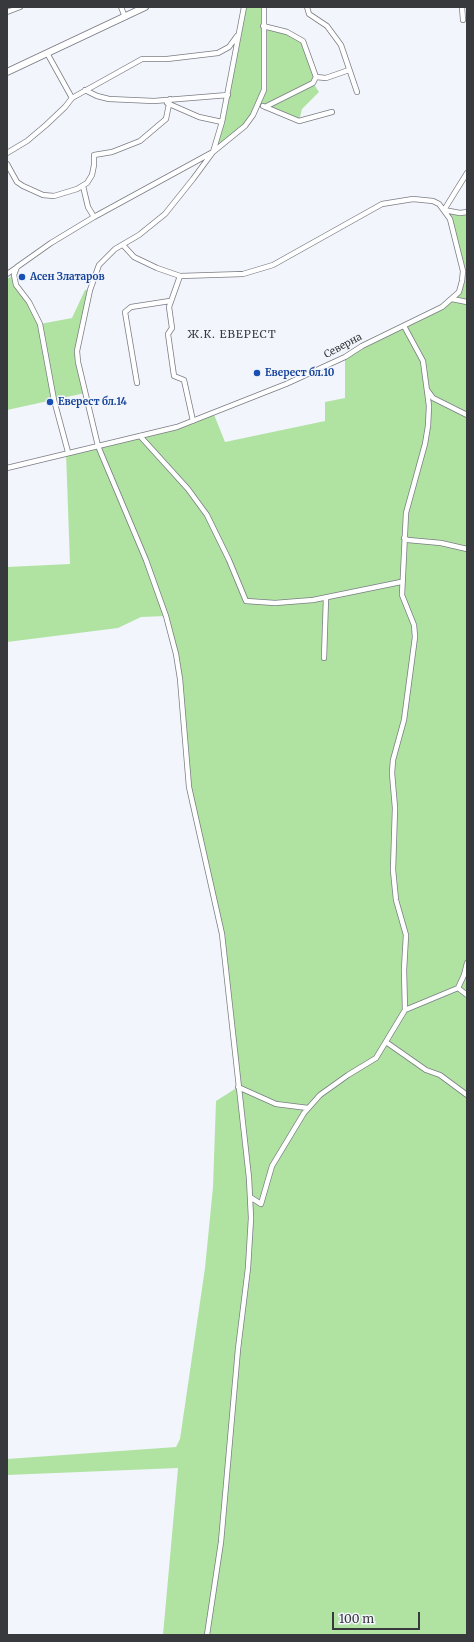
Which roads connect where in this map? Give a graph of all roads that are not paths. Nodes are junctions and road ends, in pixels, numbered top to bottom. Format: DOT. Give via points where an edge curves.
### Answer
graph roads {
  1 [pos="20,7"];
  2 [pos="121,7"];
  3 [pos="145,7"];
  4 [pos="244,7"];
  5 [pos="264,7"];
  6 [pos="307,7"];
  7 [pos="462,7"];
  8 [pos="7,12"];
  9 [pos="124,17"];
  10 [pos="463,20"];
  11 [pos="263,26"];
  12 [pos="238,34"];
  13 [pos="47,53"];
  14 [pos="349,70"];
  15 [pos="7,72"];
  16 [pos="316,77"];
  17 [pos="85,90"];
  18 [pos="357,92"];
  19 [pos="228,95"];
  20 [pos="72,98"];
  21 [pos="170,102"];
  22 [pos="258,104"];
  23 [pos="265,107"];
  24 [pos="332,112"];
  25 [pos="222,122"];
  26 [pos="212,152"];
  27 [pos="7,153"];
  28 [pos="8,167"];
  29 [pos="467,173"];
  30 [pos="83,186"];
  31 [pos="444,210"];
  32 [pos="467,212"];
  33 [pos="94,217"];
  34 [pos="123,245"];
  35 [pos="17,267"];
  36 [pos="7,274"];
  37 [pos="180,276"];
  38 [pos="452,300"];
  39 [pos="170,301"];
  40 [pos="467,302"];
  41 [pos="404,326"];
  42 [pos="138,383"];
  43 [pos="427,389"];
  44 [pos="467,415"];
  45 [pos="193,421"];
  46 [pos="140,436"];
  47 [pos="98,446"];
  48 [pos="68,452"];
  49 [pos="7,468"];
  50 [pos="404,538"];
  51 [pos="467,549"];
  52 [pos="401,582"];
  53 [pos="326,598"];
  54 [pos="324,658"];
  55 [pos="467,963"];
  56 [pos="458,988"];
  57 [pos="467,995"];
  58 [pos="405,1010"];
  59 [pos="386,1042"];
  60 [pos="238,1087"];
  61 [pos="467,1095"];
  62 [pos="298,1108"];
  63 [pos="308,1108"];
  64 [pos="304,1113"];
  65 [pos="250,1197"];
  66 [pos="207,1635"];
  1 -- 8 [label="street"];
  2 -- 9 [label="street"];
  3 -- 9 [label="street"];
  4 -- 12 [label="street"];
  5 -- 11 [label="street"];
  6 -- 14 [label="street" via="309,14 327,26 341,45"];
  7 -- 10 [label="street"];
  9 -- 13 [label="street"];
  11 -- 16 [label="street" via="287,32 303,41"];
  11 -- 22 [label="street" via="264,90"];
  12 -- 17 [label="street" via="229,47 218,53 142,59"];
  12 -- 19 [label="street"];
  13 -- 15 [label="street"];
  13 -- 20 [label="street"];
  14 -- 16 [label="street" via="326,78"];
  14 -- 18 [label="street"];
  16 -- 23 [label="street" via="313,83"];
  17 -- 20 [label="street"];
  17 -- 21 [label="street" via="109,99"];
  19 -- 21 [label="street"];
  19 -- 25 [label="street"];
  20 -- 27 [label="street" via="46,125"];
  21 -- 25 [label="street" via="199,117"];
  21 -- 30 [label="street" via="166,120 140,141 112,152 94,155 92,175"];
  22 -- 23 [label="street"];
  22 -- 26 [label="street" via="245,126"];
  23 -- 24 [label="street" via="299,121"];
  25 -- 26 [label="street"];
  26 -- 33 [label="street"];
  26 -- 34 [label="street" via="170,209"];
  28 -- 30 [label="street" via="17,182 43,195 65,194"];
  29 -- 31 [label="street"];
  30 -- 33 [label="street" via="88,207"];
  31 -- 32 [label="street"];
  31 -- 37 [label="street" via="433,201 413,199 382,204 273,265 243,274"];
  31 -- 38 [label="street" via="450,219 463,270 459,292"];
  33 -- 35 [label="street"];
  34 -- 37 [label="street" via="134,257"];
  34 -- 47 [label="street" via="107,255 95,273 77,351"];
  35 -- 36 [label="street"];
  35 -- 48 [label="street" via="14,275 16,285 29,302 40,324 54,400"];
  37 -- 39 [label="street"];
  38 -- 40 [label="street"];
  38 -- 41 [label="street, Северна"];
  39 -- 42 [label="street" via="131,308 124,312"];
  39 -- 45 [label="street" via="168,307 172,328 168,334 174,376 184,380"];
  41 -- 43 [label="street" via="423,361"];
  41 -- 45 [label="street, Северна" via="362,346 346,357"];
  43 -- 44 [label="street" via="433,398"];
  43 -- 50 [label="street" via="428,426 406,513"];
  45 -- 46 [label="street, Северна"];
  46 -- 47 [label="street, Северна"];
  46 -- 53 [label="street" via="188,489 207,515 229,560 244,600 249,603 275,603"];
  47 -- 48 [label="street, Северна"];
  47 -- 60 [label="street" via="146,560 166,616 176,654 189,787 222,934"];
  48 -- 49 [label="street, Северна"];
  50 -- 51 [label="street"];
  50 -- 52 [label="street"];
  52 -- 53 [label="street"];
  52 -- 58 [label="street" via="402,595 414,625 415,637 404,720 392,773 395,808 393,870 396,900 406,935"];
  53 -- 54 [label="street"];
  55 -- 56 [label="street"];
  56 -- 57 [label="street"];
  56 -- 58 [label="street"];
  58 -- 59 [label="street"];
  59 -- 61 [label="street"];
  59 -- 63 [label="street" via="376,1058 329,1088"];
  60 -- 62 [label="street" via="276,1104"];
  60 -- 65 [label="street"];
  62 -- 63 [label="street"];
  62 -- 64 [label="street"];
  63 -- 64 [label="street"];
  64 -- 65 [label="street" via="272,1166 261,1204"];
  65 -- 66 [label="street" via="248,1268 221,1542"];
}
